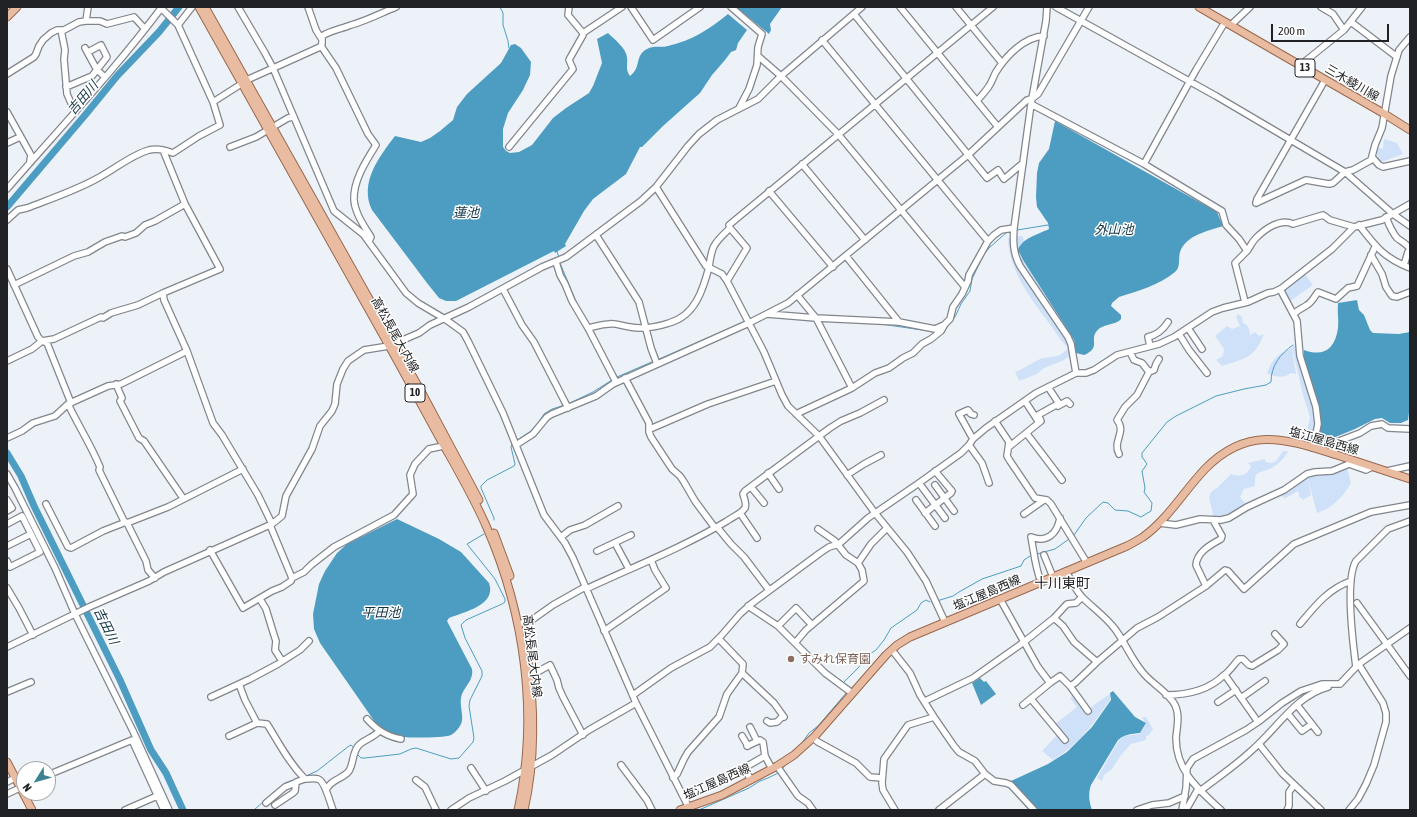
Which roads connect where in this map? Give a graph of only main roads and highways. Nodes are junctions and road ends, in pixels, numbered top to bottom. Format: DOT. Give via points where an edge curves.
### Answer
graph roads {
  1 [pos="17,7"];
  2 [pos="199,7"];
  3 [pos="205,7"];
  4 [pos="1199,7"];
  5 [pos="7,17"];
  6 [pos="244,82"];
  7 [pos="1410,130"];
  8 [pos="391,344"];
  9 [pos="1410,479"];
  10 [pos="7,762"];
  11 [pos="528,768"];
  12 [pos="16,779"];
  13 [pos="689,809"];
  14 [pos="518,810"];
  15 [pos="524,810"];
  16 [pos="680,810"];
  1 -- 5 [label="main road"];
  2 -- 6 [label="main road, 高松長尾大内線 / 10"];
  3 -- 6 [label="main road, 高松長尾大内線 / 10"];
  4 -- 7 [label="main road, 三木綾川線 / 13"];
  6 -- 8 [label="main road, 高松長尾大内線 / 10"];
  8 -- 11 [label="main road, 高松長尾大内線 / 10" via="446,445 486,527 506,581 521,641 527,698"];
  8 -- 11 [label="main road, 高松長尾大内線 / 10" via="451,447 490,525 511,579 522,623 530,676 532,699"];
  9 -- 13 [label="main road, 塩江屋島西線" via="1282,440 1265,439 1231,449 1216,458 1204,470 1159,523 1128,546 910,637 892,650 813,738 777,769"];
  10 -- 12 [label="main road"];
  11 -- 14 [label="main road, 高松長尾大内線 / 10"];
  11 -- 15 [label="main road, 高松長尾大内線 / 10"];
  13 -- 16 [label="main road, 塩江屋島西線"];
}
